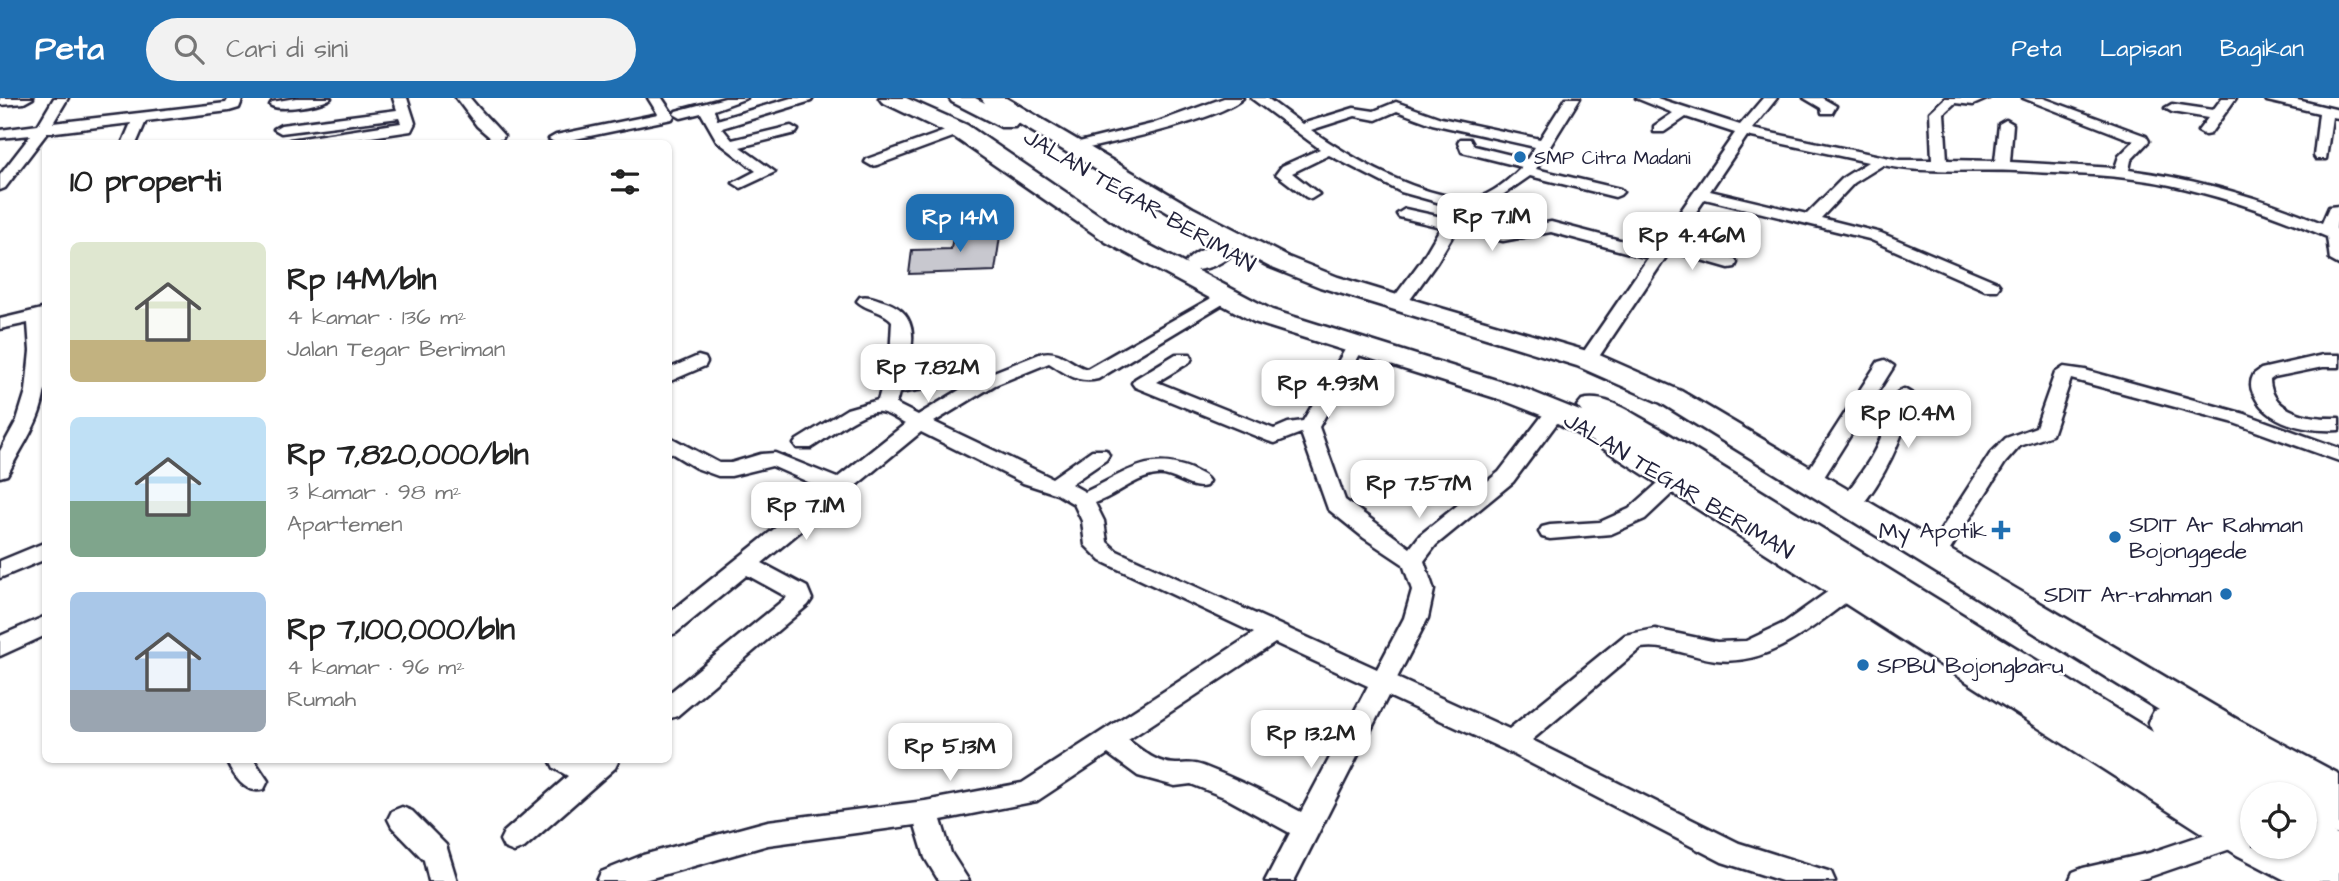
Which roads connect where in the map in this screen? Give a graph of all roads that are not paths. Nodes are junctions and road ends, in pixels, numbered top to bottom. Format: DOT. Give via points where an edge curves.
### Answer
graph roads {
  1 [pos="24,98"];
  2 [pos="61,98"];
  3 [pos="236,98"];
  4 [pos="324,98"];
  5 [pos="400,98"];
  6 [pos="463,98"];
  7 [pos="655,98"];
  8 [pos="740,98"];
  9 [pos="806,98"];
  10 [pos="889,98"];
  11 [pos="1236,98"];
  12 [pos="1258,98"];
  13 [pos="1573,98"];
  14 [pos="1643,98"];
  15 [pos="1770,98"];
  16 [pos="1811,98"];
  17 [pos="1982,98"];
  18 [pos="2030,98"];
  19 [pos="2229,98"];
  20 [pos="2272,98"];
  21 [pos="0,100"];
  22 [pos="723,100"];
  23 [pos="294,101"];
  24 [pos="2302,102"];
  25 [pos="278,105"];
  26 [pos="958,106"];
  27 [pos="706,108"];
  28 [pos="2172,108"];
  29 [pos="1828,110"];
  30 [pos="1683,112"];
  31 [pos="405,113"];
  32 [pos="2333,113"];
  33 [pos="681,114"];
  34 [pos="2217,115"];
  35 [pos="140,119"];
  36 [pos="2006,124"];
  37 [pos="712,126"];
  38 [pos="1300,129"];
  39 [pos="1658,129"];
  40 [pos="42,130"];
  41 [pos="790,130"];
  42 [pos="1743,131"];
  43 [pos="2205,131"];
  44 [pos="0,134"];
  45 [pos="280,136"];
  46 [pos="497,136"];
  47 [pos="556,139"];
  48 [pos="131,140"];
  49 [pos="321,140"];
  50 [pos="1465,142"];
  51 [pos="729,145"];
  52 [pos="1545,145"];
  53 [pos="1076,148"];
  54 [pos="1329,150"];
  55 [pos="2320,156"];
  56 [pos="1881,160"];
  57 [pos="872,162"];
  58 [pos="1940,163"];
  59 [pos="2002,166"];
  60 [pos="1530,167"];
  61 [pos="2121,173"];
  62 [pos="741,183"];
  63 [pos="0,185"];
  64 [pos="1615,192"];
  65 [pos="1700,193"];
  66 [pos="1311,194"];
  67 [pos="1467,205"];
  68 [pos="2335,210"];
  69 [pos="1405,214"];
  70 [pos="1810,220"];
  71 [pos="1448,224"];
  72 [pos="1624,233"];
  73 [pos="2334,234"];
  74 [pos="1662,250"];
  75 [pos="1210,257"];
  76 [pos="2338,260"];
  77 [pos="1729,263"];
  78 [pos="1992,286"];
  79 [pos="1222,297"];
  80 [pos="866,301"];
  81 [pos="1398,304"];
  82 [pos="40,314"];
  83 [pos="0,324"];
  84 [pos="1356,347"];
  85 [pos="1415,348"];
  86 [pos="1183,358"];
  87 [pos="1587,360"];
  88 [pos="2339,361"];
  89 [pos="698,362"];
  90 [pos="1885,366"];
  91 [pos="672,374"];
  92 [pos="1452,376"];
  93 [pos="41,378"];
  94 [pos="957,378"];
  95 [pos="1904,396"];
  96 [pos="889,397"];
  97 [pos="1556,411"];
  98 [pos="919,424"];
  99 [pos="2339,424"];
  100 [pos="1309,427"];
  101 [pos="672,444"];
  102 [pos="804,444"];
  103 [pos="1099,455"];
  104 [pos="2339,455"];
  105 [pos="0,470"];
  106 [pos="1812,480"];
  107 [pos="1199,481"];
  108 [pos="1674,481"];
  109 [pos="1055,486"];
  110 [pos="839,487"];
  111 [pos="1083,500"];
  112 [pos="1851,504"];
  113 [pos="1550,532"];
  114 [pos="42,552"];
  115 [pos="1935,556"];
  116 [pos="1413,560"];
  117 [pos="746,564"];
  118 [pos="0,570"];
  119 [pos="1848,589"];
  120 [pos="672,624"];
  121 [pos="42,626"];
  122 [pos="1273,632"];
  123 [pos="1997,636"];
  124 [pos="0,647"];
  125 [pos="1383,682"];
  126 [pos="672,706"];
  127 [pos="1109,740"];
  128 [pos="1512,742"];
  129 [pos="241,763"];
  130 [pos="578,763"];
  131 [pos="597,767"];
  132 [pos="255,781"];
  133 [pos="2266,782"];
  134 [pos="2339,792"];
  135 [pos="2317,808"];
  136 [pos="925,812"];
  137 [pos="2339,818"];
  138 [pos="402,819"];
  139 [pos="2240,825"];
  140 [pos="1308,829"];
  141 [pos="2240,837"];
  142 [pos="514,840"];
  143 [pos="2317,845"];
  144 [pos="2339,855"];
  145 [pos="2292,859"];
  146 [pos="443,881"];
  147 [pos="611,881"];
  148 [pos="955,881"];
  149 [pos="1279,881"];
  150 [pos="1821,881"];
  151 [pos="2082,881"];
  152 [pos="2328,881"];
  1 -- 21 [label="main road"];
  2 -- 40 [label="street"];
  3 -- 35 [label="street" via="229,107"];
  4 -- 23 [label="street"];
  5 -- 31 [label="street"];
  6 -- 46 [label="street"];
  7 -- 47 [label="street" via="667,116"];
  8 -- 22 [label="street"];
  9 -- 37 [label="street"];
  10 -- 26 [label="main road, JALAN TEGAR BERIMAN"];
  11 -- 53 [label="street" via="1195,117"];
  12 -- 38 [label="street"];
  13 -- 52 [label="street"];
  14 -- 30 [label="street"];
  15 -- 42 [label="street"];
  16 -- 29 [label="street" via="1829,106"];
  17 -- 58 [label="street" via="1950,100 1937,112"];
  18 -- 61 [label="street" via="2141,139 2124,159"];
  19 -- 34 [label="street"];
  20 -- 24 [label="street"];
  22 -- 27 [label="street"];
  23 -- 25 [label="street"];
  23 -- 45 [label="street"];
  24 -- 32 [label="street"];
  26 -- 53 [label="main road, JALAN TEGAR BERIMAN"];
  26 -- 57 [label="street"];
  26 -- 75 [label="main road, JALAN TEGAR BERIMAN" via="1146,233"];
  26 -- 79 [label="main road, JALAN TEGAR BERIMAN" via="1115,237"];
  27 -- 33 [label="street"];
  27 -- 37 [label="street"];
  28 -- 34 [label="street"];
  30 -- 39 [label="street"];
  30 -- 42 [label="street"];
  31 -- 45 [label="street"];
  31 -- 49 [label="street" via="408,126 398,130"];
  32 -- 55 [label="street"];
  34 -- 43 [label="street"];
  35 -- 40 [label="street"];
  35 -- 48 [label="street"];
  36 -- 59 [label="street"];
  37 -- 51 [label="street"];
  38 -- 52 [label="street" via="1354,111 1376,116 1396,106 1460,127"];
  38 -- 54 [label="street"];
  40 -- 44 [label="street"];
  40 -- 63 [label="street"];
  41 -- 51 [label="street"];
  42 -- 56 [label="street"];
  42 -- 65 [label="street"];
  50 -- 60 [label="street" via="1467,149 1477,153"];
  51 -- 62 [label="street" via="767,172"];
  52 -- 60 [label="street"];
  53 -- 81 [label="main road, JALAN TEGAR BERIMAN" via="1279,262"];
  54 -- 66 [label="street" via="1284,174"];
  54 -- 67 [label="street" via="1396,185"];
  56 -- 58 [label="street"];
  56 -- 70 [label="street" via="1849,180"];
  58 -- 59 [label="street"];
  59 -- 61 [label="street"];
  60 -- 64 [label="street"];
  60 -- 67 [label="street" via="1508,187"];
  61 -- 73 [label="street" via="2241,198"];
  65 -- 70 [label="street"];
  65 -- 74 [label="street"];
  67 -- 71 [label="street"];
  68 -- 73 [label="street"];
  69 -- 71 [label="street"];
  70 -- 78 [label="street" via="1888,240"];
  71 -- 74 [label="street" via="1503,236 1551,227"];
  71 -- 81 [label="street" via="1429,262"];
  72 -- 74 [label="street"];
  73 -- 76 [label="street"];
  74 -- 77 [label="street"];
  74 -- 87 [label="street"];
  75 -- 85 [label="main road, JALAN TEGAR BERIMAN" via="1288,307"];
  75 -- 123 [label="main road, JALAN TEGAR BERIMAN" via="1345,305 1537,361 1615,389 1655,409"];
  79 -- 84 [label="main road, JALAN TEGAR BERIMAN"];
  79 -- 98 [label="street" via="1091,376 1074,374 1049,357 988,381"];
  80 -- 96 [label="street" via="901,319 904,337"];
  81 -- 87 [label="main road, JALAN TEGAR BERIMAN"];
  82 -- 83 [label="street"];
  82 -- 93 [label="street"];
  84 -- 92 [label="main road, JALAN TEGAR BERIMAN"];
  84 -- 100 [label="street"];
  85 -- 92 [label="main road"];
  85 -- 123 [label="main road, JALAN TEGAR BERIMAN" via="1542,386 1618,419"];
  86 -- 100 [label="street" via="1142,383 1275,437 1295,427"];
  87 -- 106 [label="main road, JALAN TEGAR BERIMAN" via="1671,397"];
  88 -- 99 [label="street" via="2268,373 2260,384 2262,394 2280,412 2312,425"];
  89 -- 91 [label="street"];
  90 -- 106 [label="street"];
  92 -- 97 [label="main road, JALAN TEGAR BERIMAN"];
  93 -- 105 [label="street" via="30,413"];
  94 -- 96 [label="street"];
  95 -- 112 [label="street" via="1896,429 1865,489"];
  96 -- 98 [label="street"];
  96 -- 102 [label="street"];
  97 -- 108 [label="main road, JALAN TEGAR BERIMAN" via="1604,435"];
  97 -- 116 [label="street" via="1506,477 1428,540"];
  98 -- 109 [label="street"];
  98 -- 110 [label="street"];
  100 -- 116 [label="street" via="1336,504"];
  101 -- 110 [label="street" via="719,469 763,458"];
  103 -- 109 [label="street"];
  104 -- 115 [label="street" via="2238,418 2068,372 2057,389 2045,431 2013,442 1997,459"];
  106 -- 112 [label="main road, JALAN TEGAR BERIMAN"];
  107 -- 111 [label="street" via="1158,468"];
  108 -- 113 [label="street" via="1637,514 1602,529"];
  108 -- 119 [label="main road, JALAN TEGAR BERIMAN"];
  109 -- 111 [label="street"];
  110 -- 117 [label="street"];
  111 -- 122 [label="street" via="1093,521 1096,545 1108,556"];
  112 -- 115 [label="main road, JALAN TEGAR BERIMAN"];
  114 -- 118 [label="street"];
  115 -- 123 [label="main road, JALAN TEGAR BERIMAN"];
  116 -- 125 [label="street" via="1423,590 1416,618"];
  117 -- 120 [label="street"];
  117 -- 126 [label="street" via="799,593 800,599"];
  119 -- 123 [label="main road, JALAN TEGAR BERIMAN"];
  119 -- 128 [label="street" via="1809,618 1758,646 1728,652 1652,637 1633,641"];
  121 -- 124 [label="street"];
  122 -- 125 [label="street"];
  122 -- 127 [label="street"];
  123 -- 133 [label="main road, JALAN TEGAR BERIMAN"];
  123 -- 134 [label="main road, JALAN TEGAR BERIMAN" via="2226,733"];
  123 -- 139 [label="main road, JALAN TEGAR BERIMAN"];
  125 -- 128 [label="street"];
  125 -- 140 [label="street"];
  127 -- 136 [label="street" via="1028,793"];
  127 -- 140 [label="street" via="1147,768 1175,775 1192,773"];
  128 -- 150 [label="street" via="1732,853"];
  129 -- 132 [label="street"];
  130 -- 131 [label="street"];
  131 -- 142 [label="street"];
  135 -- 137 [label="main road"];
  136 -- 147 [label="street" via="768,833 643,867"];
  136 -- 148 [label="street" via="939,858"];
  138 -- 146 [label="street" via="436,854"];
  140 -- 149 [label="street"];
  141 -- 151 [label="street"];
  143 -- 144 [label="main road"];
  145 -- 152 [label="main road, JALAN TEGAR BERIMAN"];
}
